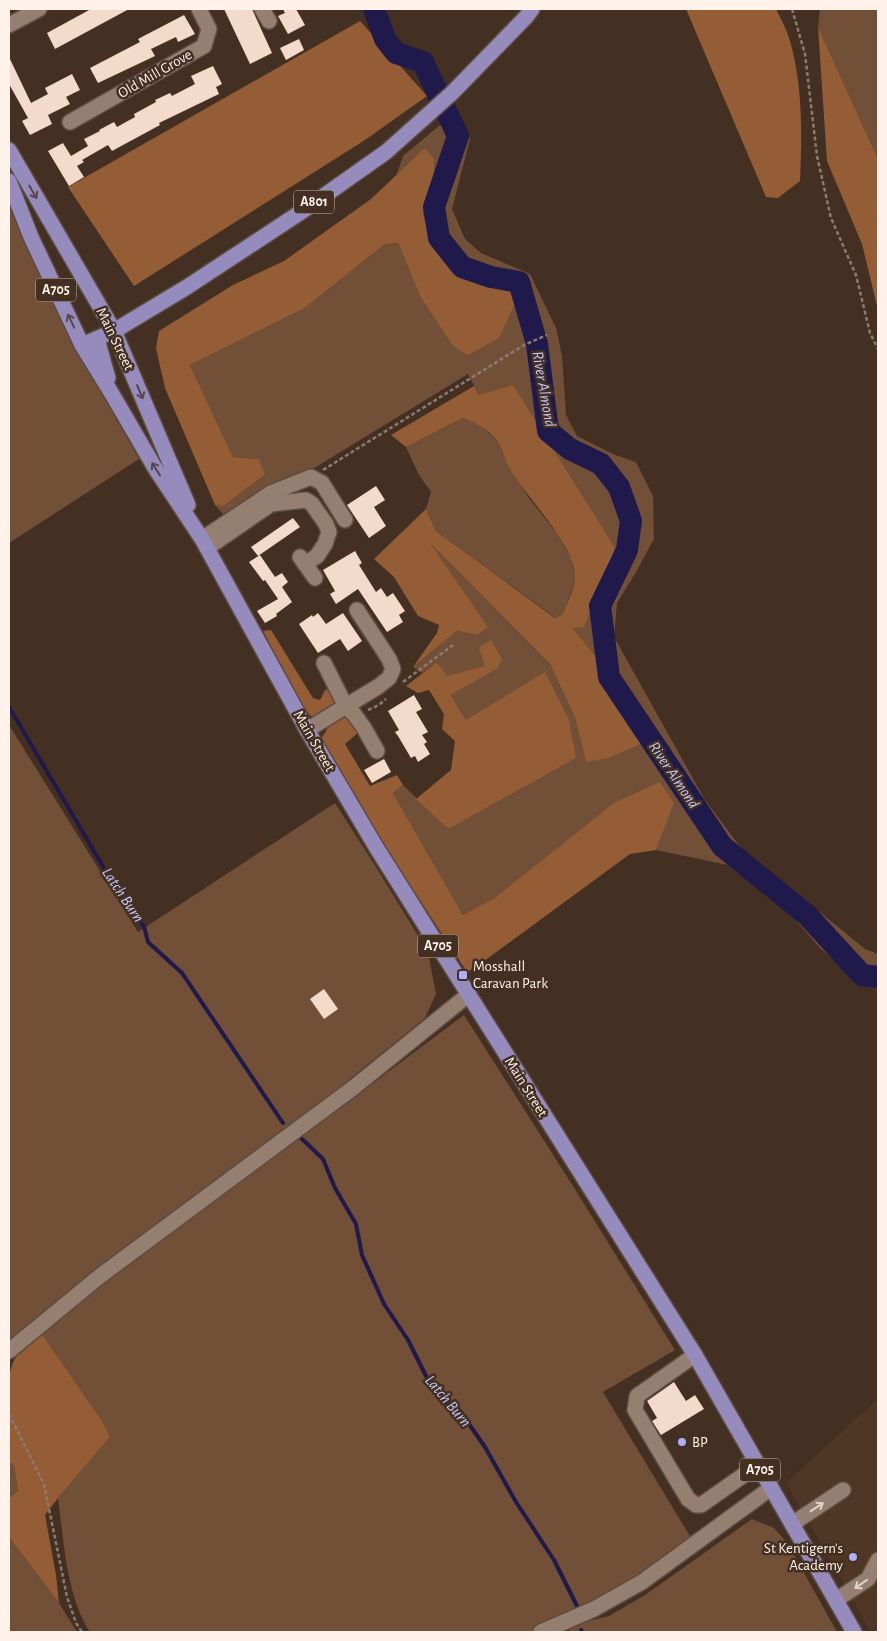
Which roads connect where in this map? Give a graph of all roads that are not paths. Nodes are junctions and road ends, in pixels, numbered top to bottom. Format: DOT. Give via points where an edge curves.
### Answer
graph roads {
  1 [pos="39,9"];
  2 [pos="198,9"];
  3 [pos="532,9"];
  4 [pos="9,25"];
  5 [pos="70,122"];
  6 [pos="9,150"];
  7 [pos="9,181"];
  8 [pos="114,331"];
  9 [pos="97,339"];
  10 [pos="82,345"];
  11 [pos="112,394"];
  12 [pos="345,520"];
  13 [pos="205,544"];
  14 [pos="315,578"];
  15 [pos="358,610"];
  16 [pos="324,663"];
  17 [pos="350,711"];
  18 [pos="307,730"];
  19 [pos="377,751"];
  20 [pos="468,995"];
  21 [pos="9,1351"];
  22 [pos="695,1356"];
  23 [pos="758,1465"];
  24 [pos="771,1488"];
  25 [pos="843,1490"];
  26 [pos="792,1524"];
  27 [pos="878,1560"];
  28 [pos="836,1600"];
  29 [pos="540,1632"];
  30 [pos="854,1632"];
  1 -- 4 [label="street"];
  2 -- 5 [label="street, Old Mill Grove" via="210,29 204,46"];
  3 -- 8 [label="main road, A801" via="452,93 386,152 301,212"];
  6 -- 8 [label="main road, Main Street / A705, one-way"];
  10 -- 7 [label="main road, Main Street / A705, one-way" via="31,238"];
  8 -- 9 [label="main road, A801"];
  8 -- 13 [label="main road, Main Street / A705, one-way"];
  9 -- 10 [label="main road, A801"];
  9 -- 11 [label="main road, Main Street / A705"];
  10 -- 11 [label="main road, Main Street / A705"];
  13 -- 11 [label="main road, Main Street / A705, one-way"];
  12 -- 13 [label="street" via="322,483 312,477 271,493"];
  13 -- 14 [label="street" via="271,504 306,500 312,504 329,532 317,556 303,560"];
  13 -- 18 [label="main road, Main Street / A705"];
  15 -- 17 [label="street" via="393,668 389,678"];
  16 -- 17 [label="street"];
  17 -- 18 [label="street"];
  17 -- 19 [label="street"];
  18 -- 20 [label="main road, Main Street / A705"];
  20 -- 21 [label="street" via="353,1088 100,1276"];
  20 -- 22 [label="main road, Main Street / A705"];
  22 -- 23 [label="main road, Main Street / A705"];
  22 -- 23 [label="street" via="637,1396 635,1410 688,1499 696,1505 701,1506"];
  23 -- 24 [label="main road, Main Street / A705"];
  24 -- 26 [label="main road, Main Street / A705"];
  24 -- 29 [label="street" via="642,1582 594,1609"];
  26 -- 25 [label="street, one-way"];
  26 -- 28 [label="main road, Main Street / A705"];
  27 -- 28 [label="street, one-way" via="868,1579"];
  28 -- 30 [label="main road, Main Street / A705"];
}
